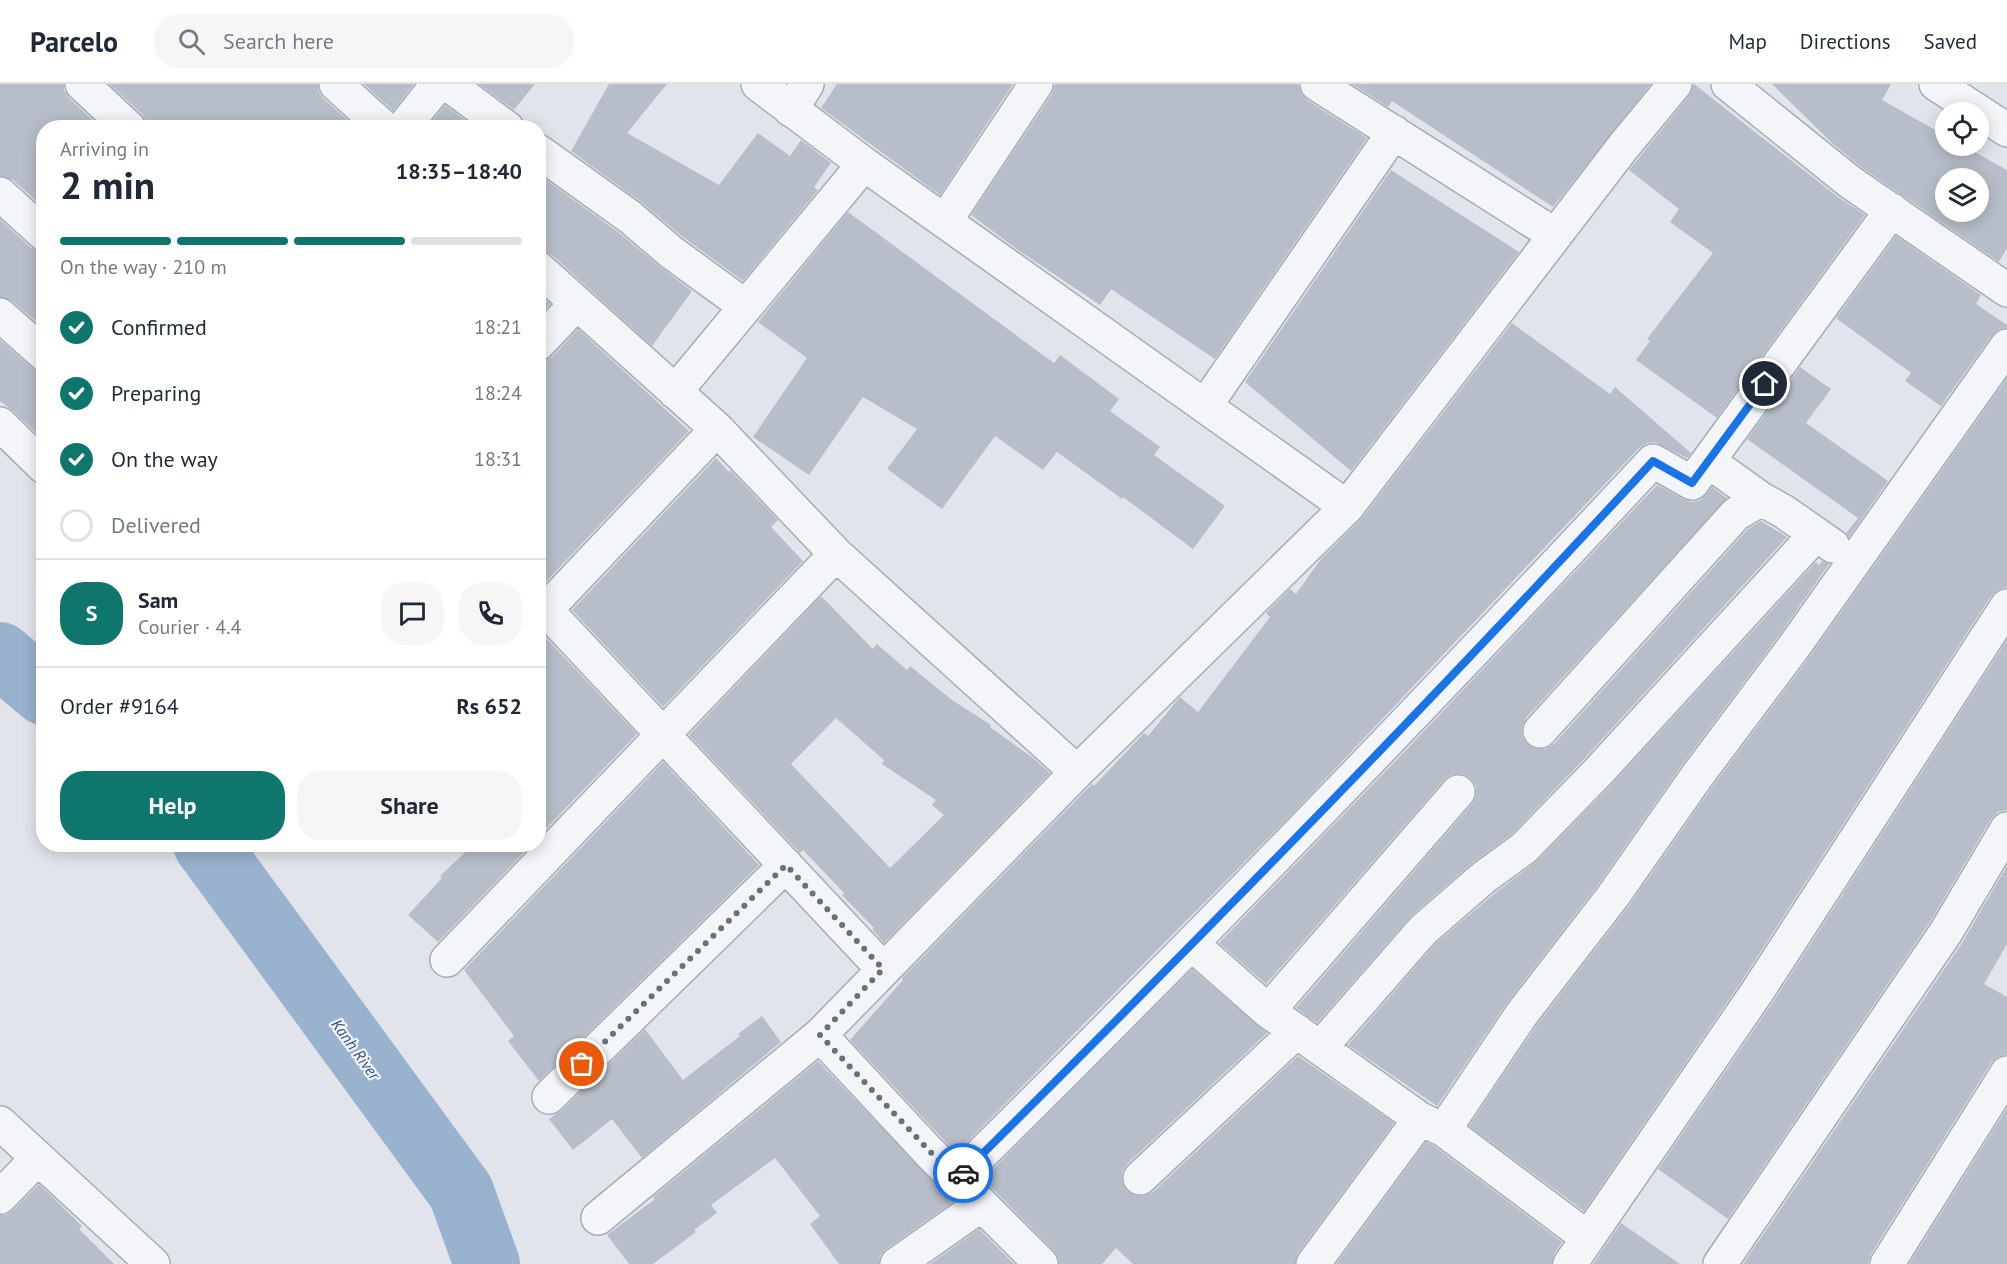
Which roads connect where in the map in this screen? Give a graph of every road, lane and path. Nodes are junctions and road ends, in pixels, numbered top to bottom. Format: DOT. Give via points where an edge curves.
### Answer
graph roads {
  1 [pos="82,84"];
  2 [pos="336,84"];
  3 [pos="438,84"];
  4 [pos="448,84"];
  5 [pos="758,84"];
  6 [pos="1036,84"];
  7 [pos="1317,84"];
  8 [pos="1675,84"];
  9 [pos="1728,84"];
  10 [pos="1936,84"];
  11 [pos="799,97"];
  12 [pos="120,120"];
  13 [pos="375,120"];
  14 [pos="409,120"];
  15 [pos="496,120"];
  16 [pos="2007,130"];
  17 [pos="1394,132"];
  18 [pos="546,157"];
  19 [pos="864,164"];
  20 [pos="0,194"];
  21 [pos="1892,210"];
  22 [pos="945,221"];
  23 [pos="36,227"];
  24 [pos="1555,235"];
  25 [pos="546,275"];
  26 [pos="2007,290"];
  27 [pos="577,303"];
  28 [pos="745,306"];
  29 [pos="0,315"];
  30 [pos="546,336"];
  31 [pos="2007,346"];
  32 [pos="36,347"];
  33 [pos="675,392"];
  34 [pos="1205,406"];
  35 [pos="0,424"];
  36 [pos="717,429"];
  37 [pos="36,459"];
  38 [pos="1708,461"];
  39 [pos="1761,499"];
  40 [pos="1347,507"];
  41 [pos="1816,534"];
  42 [pos="836,554"];
  43 [pos="1855,560"];
  44 [pos="2007,606"];
  45 [pos="546,610"];
  46 [pos="546,618"];
  47 [pos="1540,731"];
  48 [pos="664,734"];
  49 [pos="1077,772"];
  50 [pos="1458,792"];
  51 [pos="2007,829"];
  52 [pos="786,865"];
  53 [pos="1193,945"];
  54 [pos="447,960"];
  55 [pos="883,969"];
  56 [pos="1268,1011"];
  57 [pos="820,1035"];
  58 [pos="1309,1040"];
  59 [pos="2007,1073"];
  60 [pos="549,1097"];
  61 [pos="0,1123"];
  62 [pos="1432,1124"];
  63 [pos="38,1158"];
  64 [pos="1140,1178"];
  65 [pos="956,1179"];
  66 [pos="0,1197"];
  67 [pos="981,1204"];
  68 [pos="598,1218"];
  69 [pos="1579,1251"];
  70 [pos="153,1264"];
  71 [pos="897,1264"];
  72 [pos="1041,1264"];
  73 [pos="1313,1264"];
  74 [pos="1720,1264"];
  75 [pos="1887,1264"];
  1 -- 12 [label="street"];
  2 -- 13 [label="street"];
  3 -- 14 [label="street"];
  4 -- 15 [label="street"];
  5 -- 11 [label="street"];
  6 -- 22 [label="street"];
  7 -- 17 [label="street"];
  8 -- 24 [label="street"];
  9 -- 21 [label="street" via="1850,182"];
  10 -- 16 [label="street"];
  11 -- 19 [label="street"];
  17 -- 24 [label="street"];
  17 -- 34 [label="street"];
  18 -- 28 [label="street"];
  19 -- 22 [label="street"];
  19 -- 28 [label="street"];
  20 -- 23 [label="street"];
  21 -- 26 [label="street"];
  21 -- 38 [label="street"];
  22 -- 34 [label="street"];
  24 -- 40 [label="street"];
  25 -- 27 [label="street"];
  27 -- 30 [label="street"];
  27 -- 33 [label="street"];
  28 -- 33 [label="street"];
  29 -- 32 [label="street"];
  31 -- 43 [label="street"];
  33 -- 36 [label="street"];
  34 -- 40 [label="street"];
  35 -- 37 [label="street"];
  36 -- 42 [label="street"];
  36 -- 45 [label="street"];
  38 -- 39 [label="street"];
  38 -- 53 [label="street" via="1692,483 1653,461"];
  39 -- 41 [label="street"];
  39 -- 47 [label="street" via="1736,514"];
  40 -- 49 [label="street"];
  41 -- 43 [label="street"];
  41 -- 58 [label="street" via="1524,848 1423,930"];
  42 -- 48 [label="street"];
  42 -- 49 [label="street"];
  43 -- 62 [label="street" via="1613,896"];
  44 -- 69 [label="street" via="1757,992"];
  46 -- 48 [label="street"];
  48 -- 52 [label="street"];
  48 -- 54 [label="street"];
  49 -- 55 [label="street"];
  50 -- 56 [label="street"];
  51 -- 74 [label="street" via="1946,932"];
  52 -- 55 [label="street"];
  52 -- 60 [label="street"];
  53 -- 56 [label="street"];
  53 -- 65 [label="street"];
  55 -- 57 [label="street"];
  56 -- 58 [label="street"];
  57 -- 65 [label="street"];
  57 -- 68 [label="street"];
  58 -- 62 [label="street"];
  58 -- 64 [label="street"];
  59 -- 75 [label="street"];
  61 -- 63 [label="street"];
  62 -- 69 [label="street"];
  62 -- 73 [label="street"];
  63 -- 66 [label="street"];
  63 -- 70 [label="street"];
  65 -- 67 [label="street"];
  67 -- 71 [label="street"];
  67 -- 72 [label="street"];
}
